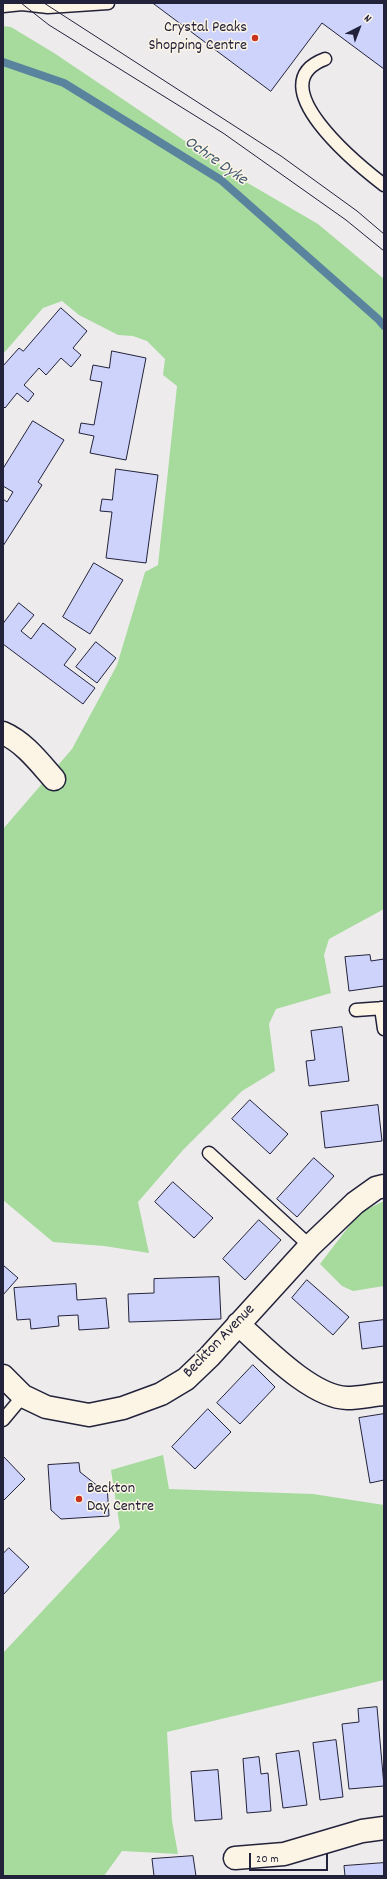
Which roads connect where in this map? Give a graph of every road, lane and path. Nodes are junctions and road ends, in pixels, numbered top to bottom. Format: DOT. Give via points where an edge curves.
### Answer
graph roads {
  1 [pos="108,3"];
  2 [pos="3,6"];
  3 [pos="325,59"];
  4 [pos="384,185"];
  5 [pos="3,733"];
  6 [pos="54,779"];
  7 [pos="383,1008"];
  8 [pos="356,1010"];
  9 [pos="384,1029"];
  10 [pos="209,1153"];
  11 [pos="384,1186"];
  12 [pos="310,1246"];
  13 [pos="238,1324"];
  14 [pos="3,1376"];
  15 [pos="384,1394"];
  16 [pos="23,1396"];
  17 [pos="3,1420"];
  18 [pos="384,1828"];
  19 [pos="235,1858"];
  1 -- 2 [label="lane" via="48,7 22,4"];
  3 -- 4 [label="lane" via="314,64 304,74 301,83 310,110 323,129 350,157"];
  5 -- 6 [label="street" via="13,737"];
  7 -- 8 [label="lane"];
  7 -- 9 [label="lane"];
  10 -- 12 [label="lane"];
  11 -- 12 [label="street, Beckton Avenue" via="376,1188 354,1203"];
  12 -- 13 [label="street, Beckton Avenue"];
  13 -- 15 [label="street" via="291,1371 313,1386 346,1398"];
  13 -- 16 [label="street, Beckton Avenue" via="186,1379 161,1394 123,1408 89,1415 46,1408"];
  14 -- 16 [label="street, Beckton Avenue"];
  16 -- 17 [label="lane"];
  18 -- 19 [label="street" via="362,1831 284,1854"];
}
